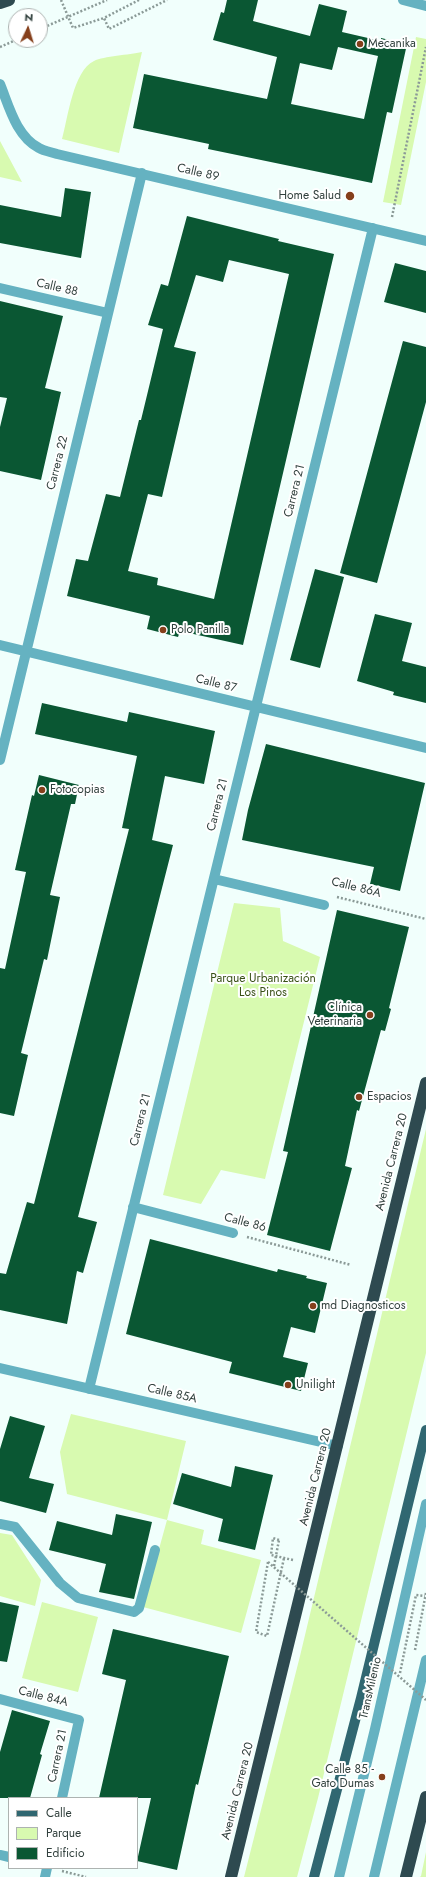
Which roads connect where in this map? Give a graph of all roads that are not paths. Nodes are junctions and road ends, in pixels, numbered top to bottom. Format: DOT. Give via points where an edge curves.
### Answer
graph roads {
  1 [pos="9,0"];
  2 [pos="403,0"];
  3 [pos="0,3"];
  4 [pos="426,6"];
  5 [pos="0,84"];
  6 [pos="142,173"];
  7 [pos="373,228"];
  8 [pos="426,241"];
  9 [pos="0,288"];
  10 [pos="108,313"];
  11 [pos="0,645"];
  12 [pos="26,652"];
  13 [pos="256,707"];
  14 [pos="426,748"];
  15 [pos="0,760"];
  16 [pos="214,879"];
  17 [pos="324,905"];
  18 [pos="426,1083"];
  19 [pos="133,1207"];
  20 [pos="233,1233"];
  21 [pos="0,1368"];
  22 [pos="89,1389"];
  23 [pos="426,1430"];
  24 [pos="338,1446"];
  25 [pos="426,1504"];
  26 [pos="0,1524"];
  27 [pos="155,1550"];
  28 [pos="426,1660"];
  29 [pos="0,1699"];
  30 [pos="79,1720"];
  31 [pos="62,1797"];
  32 [pos="426,1797"];
  33 [pos="231,1877"];
  34 [pos="314,1877"];
  35 [pos="339,1877"];
  36 [pos="374,1877"];
  37 [pos="406,1877"];
  1 -- 3 [label="highway"];
  2 -- 4 [label="street"];
  5 -- 6 [label="street, Calle 89" via="18,128 39,148"];
  6 -- 7 [label="street, Calle 89"];
  6 -- 10 [label="street, Carrera 22"];
  7 -- 8 [label="street, Calle 89"];
  7 -- 13 [label="street, Carrera 21"];
  9 -- 10 [label="street, Calle 88"];
  10 -- 12 [label="street, Carrera 22"];
  11 -- 12 [label="street, Calle 87"];
  12 -- 13 [label="street, Calle 87"];
  12 -- 15 [label="street, Carrera 22"];
  13 -- 14 [label="street, Calle 87"];
  13 -- 16 [label="street, Carrera 21"];
  16 -- 17 [label="street, Calle 86A"];
  16 -- 19 [label="street, Carrera 21"];
  18 -- 24 [label="highway, Avenida Carrera 20"];
  19 -- 20 [label="street, Calle 86"];
  19 -- 22 [label="street, Carrera 21"];
  21 -- 22 [label="street, Calle 85A"];
  22 -- 24 [label="street, Calle 85A"];
  23 -- 34 [label="main road" via="361,1698"];
  24 -- 33 [label="highway, Avenida Carrera 20"];
  25 -- 35 [label="street, TransMilenio" via="357,1810"];
  26 -- 27 [label="street" via="15,1527 60,1583 78,1598 134,1612 139,1608"];
  28 -- 36 [label="street"];
  29 -- 30 [label="street, Calle 84A"];
  30 -- 31 [label="street, Carrera 21"];
  32 -- 37 [label="highway"];
}
